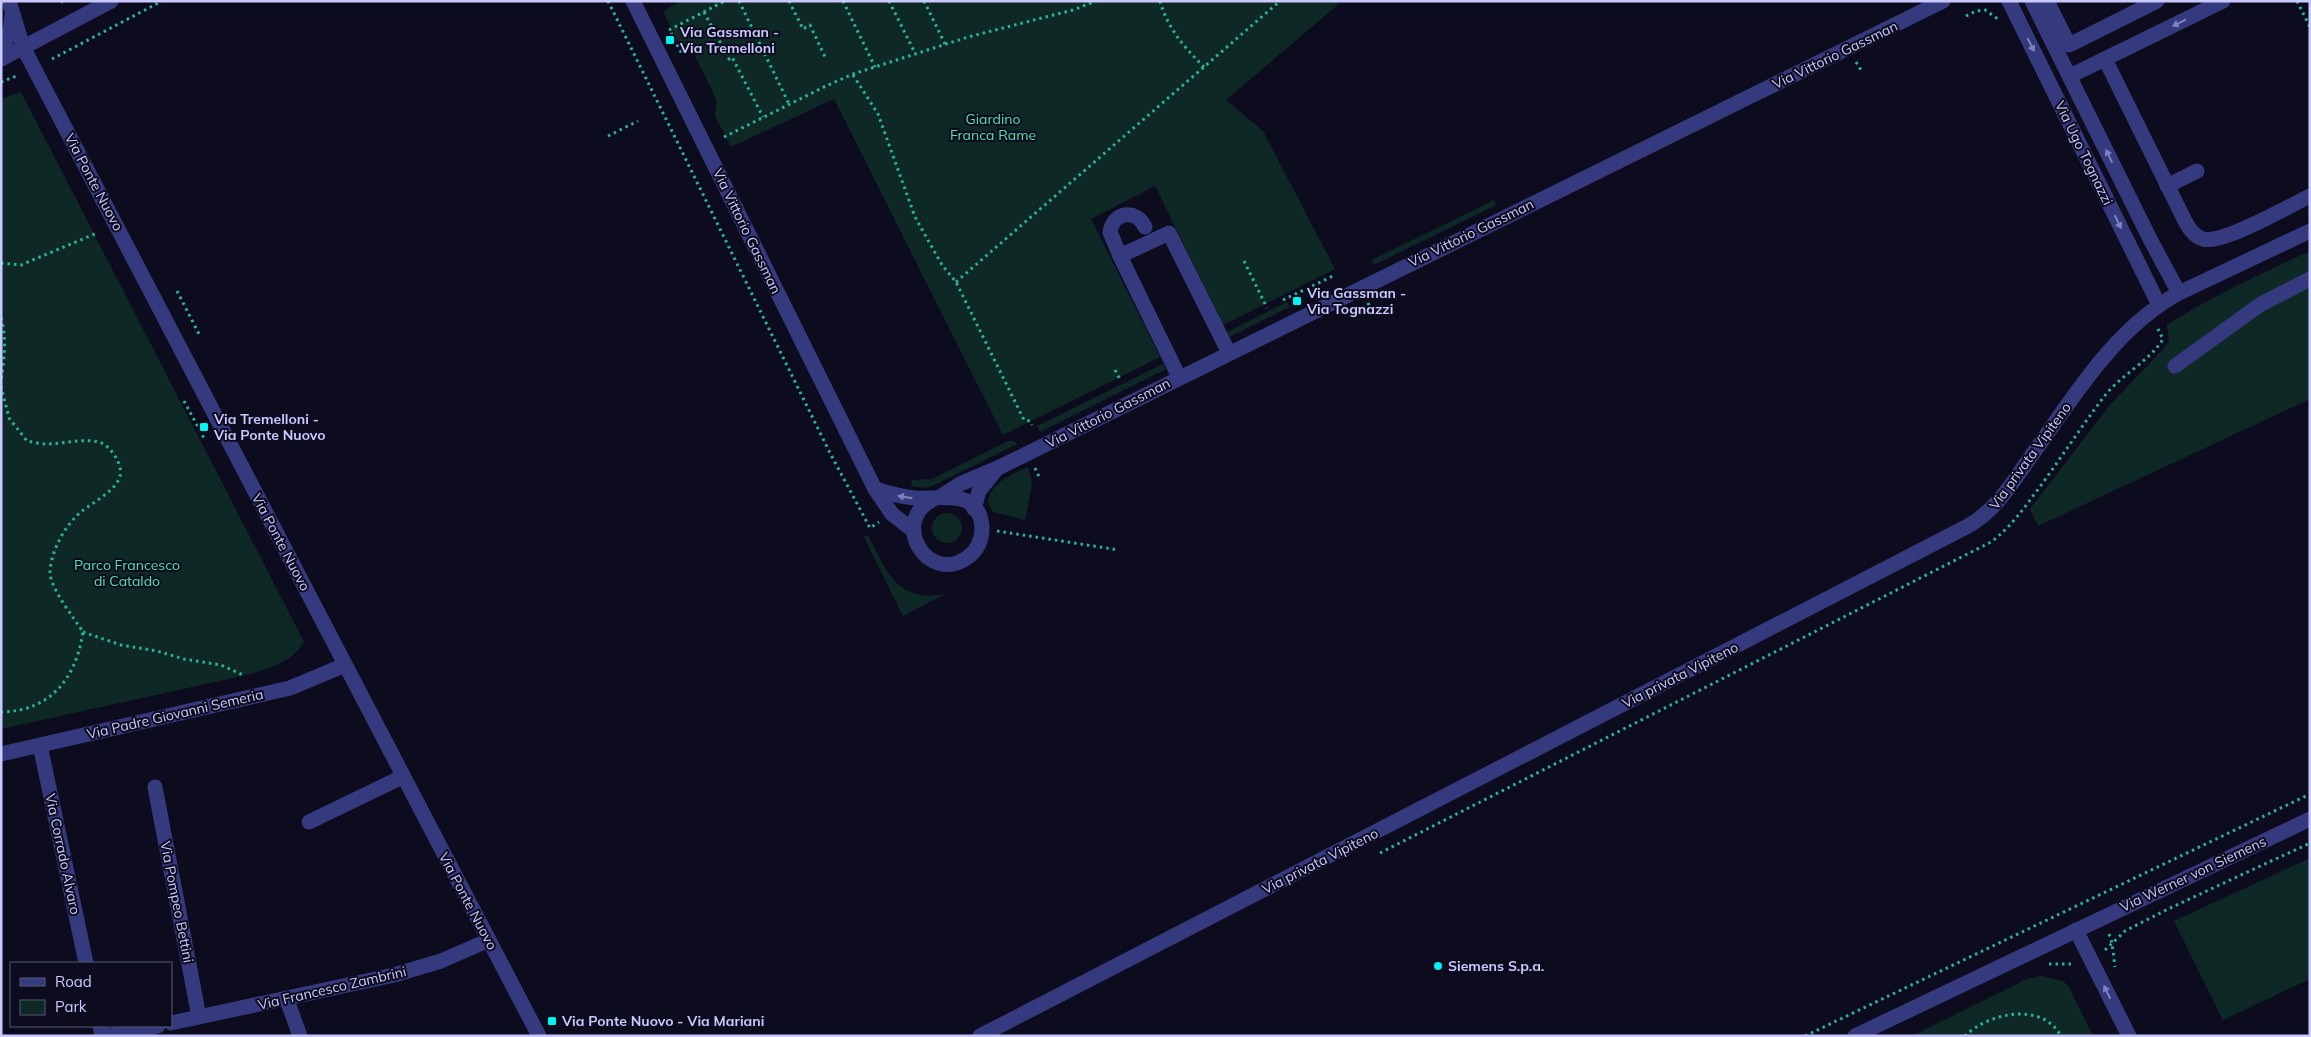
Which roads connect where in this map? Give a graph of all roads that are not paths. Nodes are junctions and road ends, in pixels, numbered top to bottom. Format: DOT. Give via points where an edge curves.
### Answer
graph roads {
  1 [pos="111,1"];
  2 [pos="633,1"];
  3 [pos="1943,1"];
  4 [pos="2009,1"];
  5 [pos="2032,1"];
  6 [pos="2047,1"];
  7 [pos="2223,1"];
  8 [pos="2154,2"];
  9 [pos="11,6"];
  10 [pos="23,47"];
  11 [pos="1,52"];
  12 [pos="1,59"];
  13 [pos="2105,59"];
  14 [pos="2070,76"];
  15 [pos="2197,171"];
  16 [pos="2167,186"];
  17 [pos="2310,196"];
  18 [pos="1144,227"];
  19 [pos="2310,231"];
  20 [pos="1120,256"];
  21 [pos="2310,279"];
  22 [pos="2179,293"];
  23 [pos="2159,305"];
  24 [pos="1228,353"];
  25 [pos="2175,366"];
  26 [pos="1179,377"];
  27 [pos="1000,467"];
  28 [pos="875,489"];
  29 [pos="938,497"];
  30 [pos="974,508"];
  31 [pos="914,531"];
  32 [pos="345,665"];
  33 [pos="40,745"];
  34 [pos="1,754"];
  35 [pos="402,777"];
  36 [pos="156,787"];
  37 [pos="2310,819"];
  38 [pos="309,822"];
  39 [pos="2076,930"];
  40 [pos="490,940"];
  41 [pos="86,962"];
  42 [pos="287,1000"];
  43 [pos="199,1017"];
  44 [pos="172,1023"];
  45 [pos="153,1027"];
  46 [pos="108,1036"];
  47 [pos="300,1036"];
  48 [pos="539,1036"];
  49 [pos="980,1036"];
  50 [pos="1855,1036"];
  51 [pos="2129,1036"];
  1 -- 10 [label="street"];
  2 -- 28 [label="street, Via Vittorio Gassman"];
  3 -- 24 [label="street, Via Vittorio Gassman"];
  4 -- 23 [label="street, Via Ugo Tognazzi, one-way"];
  5 -- 14 [label="street, Via Ugo Tognazzi"];
  6 -- 8 [label="street" via="2069,45"];
  7 -- 13 [label="street, one-way"];
  9 -- 10 [label="street, Via Ponte Nuovo"];
  9 -- 11 [label="street" via="10,31"];
  10 -- 12 [label="street"];
  10 -- 32 [label="street, Via Ponte Nuovo"];
  13 -- 14 [label="street"];
  13 -- 16 [label="street"];
  22 -- 14 [label="street, Via Ugo Tognazzi, one-way"];
  15 -- 16 [label="street"];
  16 -- 17 [label="street" via="2190,229 2201,239 2208,240 2234,233"];
  18 -- 20 [label="street" via="1140,218 1130,214 1113,222 1110,232"];
  19 -- 22 [label="street, Via privata Vipiteno"];
  20 -- 24 [label="street" via="1169,233"];
  20 -- 26 [label="street"];
  21 -- 25 [label="street" via="2249,312"];
  22 -- 23 [label="street, Via privata Vipiteno"];
  23 -- 49 [label="street, Via privata Vipiteno" via="2113,347 1983,518"];
  24 -- 26 [label="street, Via Vittorio Gassman"];
  26 -- 27 [label="street, Via Vittorio Gassman"];
  27 -- 29 [label="street, Via Vittorio Gassman"];
  27 -- 30 [label="street, Via Vittorio Gassman" via="983,485"];
  29 -- 28 [label="street, one-way" via="901,497"];
  28 -- 31 [label="street, Via Vittorio Gassman" via="892,514"];
  29 -- 30 [label="street" via="957,497"];
  29 -- 31 [label="street, Via Vittorio Gassman" via="919,510"];
  30 -- 31 [label="street" via="982,530 972,554 962,561 946,564 933,561 916,543"];
  32 -- 33 [label="street, Via Padre Giovanni Semeria" via="290,688"];
  32 -- 35 [label="street, Via Ponte Nuovo"];
  33 -- 34 [label="street, Via Padre Giovanni Semeria"];
  33 -- 41 [label="street, Via Corrado Alvaro"];
  35 -- 38 [label="street"];
  35 -- 40 [label="street, Via Ponte Nuovo"];
  36 -- 43 [label="street, Via Pompeo Bettini"];
  37 -- 39 [label="street, Via Werner von Siemens"];
  39 -- 50 [label="street, Via Werner von Siemens"];
  51 -- 39 [label="street, one-way"];
  40 -- 42 [label="street, Via Francesco Zambrini" via="420,968"];
  40 -- 48 [label="street, Via Ponte Nuovo"];
  42 -- 43 [label="street, Via Francesco Zambrini"];
  42 -- 47 [label="street"];
  43 -- 44 [label="street, Via Francesco Zambrini"];
  45 -- 46 [label="street"];
}
